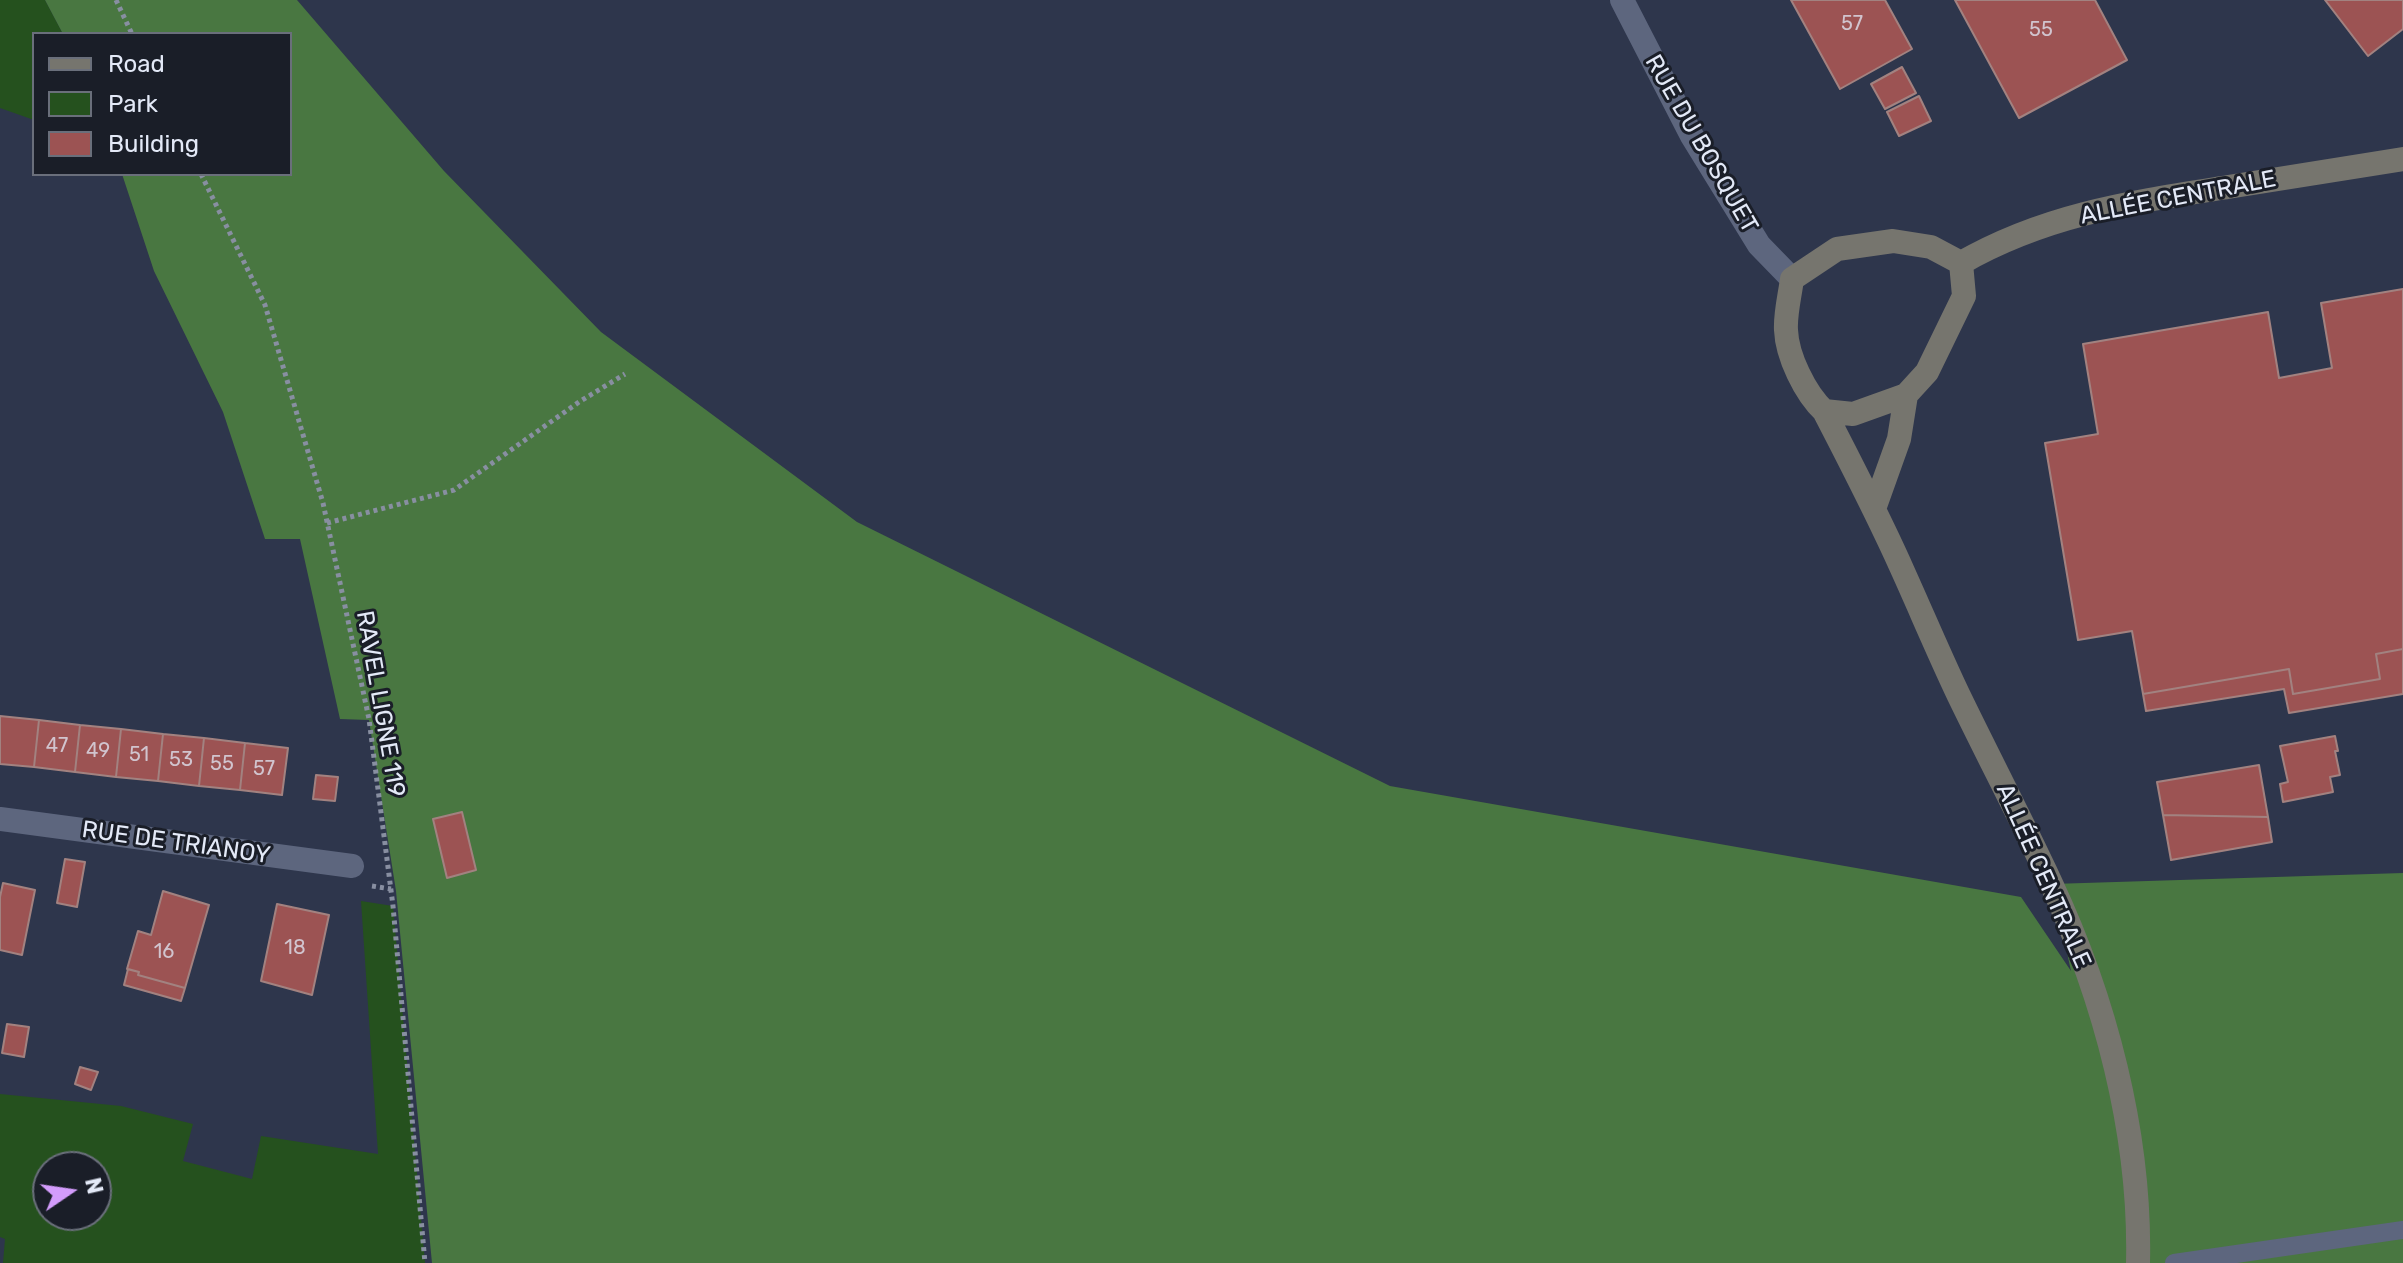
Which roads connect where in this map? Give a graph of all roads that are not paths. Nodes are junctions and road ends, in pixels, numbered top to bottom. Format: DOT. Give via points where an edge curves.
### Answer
graph roads {
  1 [pos="1622,0"];
  2 [pos="2403,159"];
  3 [pos="1961,263"];
  4 [pos="1792,279"];
  5 [pos="1906,395"];
  6 [pos="1824,411"];
  7 [pos="1874,509"];
  8 [pos="0,819"];
  9 [pos="352,866"];
  10 [pos="2403,1230"];
  11 [pos="2138,1263"];
  12 [pos="2174,1263"];
  1 -- 4 [label="street, RUE DU BOSQUET" via="1692,136 1759,245"];
  2 -- 3 [label="street, ALLÉE CENTRALE" via="2131,202 2036,227"];
  3 -- 4 [label="street" via="1931,247 1893,241 1837,249"];
  3 -- 5 [label="street" via="1964,296 1927,372"];
  4 -- 6 [label="street, ALLÉE CENTRALE" via="1786,332 1795,368"];
  5 -- 6 [label="street" via="1853,414"];
  5 -- 7 [label="street" via="1899,439"];
  6 -- 7 [label="street, ALLÉE CENTRALE"];
  7 -- 11 [label="street, ALLÉE CENTRALE" via="2052,884 2085,969 2109,1038 2129,1129"];
  8 -- 9 [label="street, RUE DE TRIANOY"];
  10 -- 12 [label="lane"];
}
